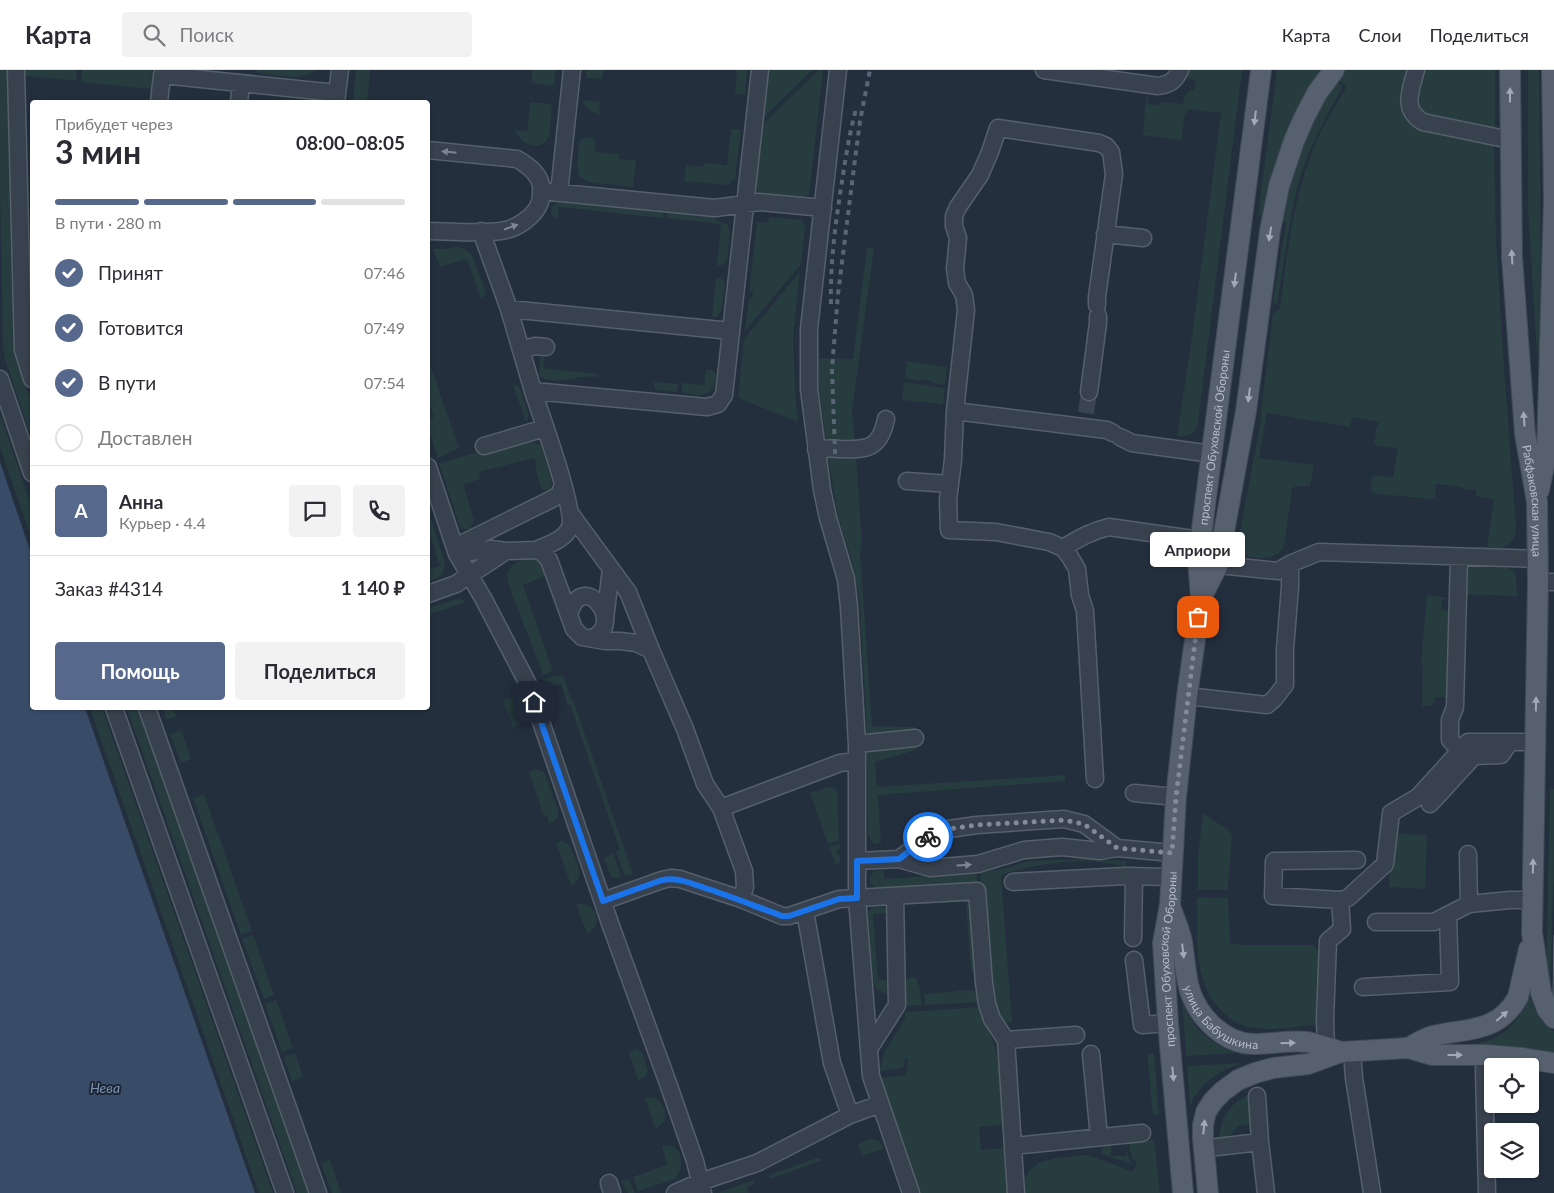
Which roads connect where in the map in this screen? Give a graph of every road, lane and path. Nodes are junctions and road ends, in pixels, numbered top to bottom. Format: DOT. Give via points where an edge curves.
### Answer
graph roads {
  1 [pos="16,70"];
  2 [pos="340,70"];
  3 [pos="572,70"];
  4 [pos="760,70"];
  5 [pos="838,70"];
  6 [pos="1044,70"];
  7 [pos="1180,70"];
  8 [pos="1261,70"];
  9 [pos="1334,70"];
  10 [pos="1416,70"];
  11 [pos="1510,70"];
  12 [pos="1552,70"];
  13 [pos="241,83"];
  14 [pos="337,98"];
  15 [pos="159,100"];
  16 [pos="238,100"];
  17 [pos="1510,140"];
  18 [pos="430,150"];
  19 [pos="541,191"];
  20 [pos="559,193"];
  21 [pos="745,204"];
  22 [pos="823,208"];
  23 [pos="430,231"];
  24 [pos="481,231"];
  25 [pos="1106,234"];
  26 [pos="1143,238"];
  27 [pos="509,309"];
  28 [pos="731,331"];
  29 [pos="546,347"];
  30 [pos="521,350"];
  31 [pos="30,373"];
  32 [pos="0,379"];
  33 [pos="533,390"];
  34 [pos="1089,392"];
  35 [pos="955,411"];
  36 [pos="886,418"];
  37 [pos="545,428"];
  38 [pos="484,446"];
  39 [pos="816,449"];
  40 [pos="1212,454"];
  41 [pos="30,467"];
  42 [pos="430,473"];
  43 [pos="907,481"];
  44 [pos="950,484"];
  45 [pos="563,485"];
  46 [pos="1537,502"];
  47 [pos="570,513"];
  48 [pos="558,539"];
  49 [pos="1200,540"];
  50 [pos="591,542"];
  51 [pos="1063,548"];
  52 [pos="456,550"];
  53 [pos="536,550"];
  54 [pos="506,551"];
  55 [pos="1459,557"];
  56 [pos="1538,559"];
  57 [pos="549,560"];
  58 [pos="1290,564"];
  59 [pos="1218,565"];
  60 [pos="611,569"];
  61 [pos="469,574"];
  62 [pos="1546,582"];
  63 [pos="430,593"];
  64 [pos="1201,598"];
  65 [pos="569,615"];
  66 [pos="605,619"];
  67 [pos="592,638"];
  68 [pos="651,650"];
  69 [pos="1187,696"];
  70 [pos="115,710"];
  71 [pos="148,710"];
  72 [pos="915,738"];
  73 [pos="1510,742"];
  74 [pos="1536,742"];
  75 [pos="857,744"];
  76 [pos="1459,750"];
  77 [pos="857,761"];
  78 [pos="1095,779"];
  79 [pos="1134,793"];
  80 [pos="1176,797"];
  81 [pos="1430,804"];
  82 [pos="721,808"];
  83 [pos="1117,848"];
  84 [pos="1172,853"];
  85 [pos="1468,854"];
  86 [pos="899,859"];
  87 [pos="1357,860"];
  88 [pos="857,861"];
  89 [pos="1134,876"];
  90 [pos="1170,878"];
  91 [pos="1014,882"];
  92 [pos="895,896"];
  93 [pos="857,898"];
  94 [pos="741,900"];
  95 [pos="1340,900"];
  96 [pos="1533,900"];
  97 [pos="603,901"];
  98 [pos="1170,904"];
  99 [pos="1469,904"];
  100 [pos="805,911"];
  101 [pos="1448,915"];
  102 [pos="1376,922"];
  103 [pos="1532,932"];
  104 [pos="1133,938"];
  105 [pos="1134,960"];
  106 [pos="1362,987"];
  107 [pos="1520,990"];
  108 [pos="1554,1018"];
  109 [pos="1168,1023"];
  110 [pos="1076,1035"];
  111 [pos="1006,1040"];
  112 [pos="1408,1048"];
  113 [pos="869,1049"];
  114 [pos="1340,1050"];
  115 [pos="1091,1054"];
  116 [pos="1485,1055"];
  117 [pos="1554,1063"];
  118 [pos="1258,1096"];
  119 [pos="880,1104"];
  120 [pos="850,1115"];
  121 [pos="1142,1133"];
  122 [pos="1099,1137"];
  123 [pos="1260,1142"];
  124 [pos="1013,1146"];
  125 [pos="1216,1147"];
  126 [pos="702,1187"];
  127 [pos="285,1193"];
  128 [pos="318,1193"];
  129 [pos="675,1193"];
  130 [pos="911,1193"];
  131 [pos="1016,1193"];
  132 [pos="1183,1193"];
  133 [pos="1208,1193"];
  134 [pos="1266,1193"];
  135 [pos="1372,1193"];
  136 [pos="1487,1193"];
  1 -- 31 [label="lane" via="23,350"];
  2 -- 14 [label="lane"];
  3 -- 20 [label="lane"];
  4 -- 21 [label="lane"];
  5 -- 22 [label="lane"];
  6 -- 7 [label="lane" via="1158,86 1175,80"];
  8 -- 40 [label="main road, проспект Обуховской Обороны, one-way"];
  9 -- 59 [label="main road, one-way" via="1304,118 1279,186 1246,411"];
  10 -- 17 [label="lane" via="1408,101 1414,117 1423,122"];
  17 -- 11 [label="main road, Рабфаковская улица, one-way"];
  12 -- 46 [label="main road" via="1554,200 1547,451"];
  13 -- 14 [label="lane"];
  13 -- 15 [label="lane" via="162,75"];
  13 -- 16 [label="lane"];
  46 -- 17 [label="main road, Рабфаковская улица, one-way" via="1524,425 1512,257"];
  19 -- 18 [label="lane, one-way" via="538,175 517,159"];
  19 -- 20 [label="lane"];
  24 -- 19 [label="lane, one-way" via="502,231 521,224 540,202"];
  20 -- 21 [label="lane" via="715,208"];
  21 -- 22 [label="lane" via="759,202"];
  21 -- 28 [label="lane"];
  22 -- 39 [label="lane" via="808,359"];
  23 -- 24 [label="lane"];
  24 -- 27 [label="lane"];
  25 -- 26 [label="lane"];
  25 -- 34 [label="lane"];
  25 -- 35 [label="lane" via="1114,174 1111,152 1106,146 998,128 980,175 954,216 958,238 955,269 966,310"];
  27 -- 28 [label="lane"];
  27 -- 30 [label="lane"];
  28 -- 33 [label="lane" via="724,395 718,404 707,407"];
  29 -- 30 [label="lane"];
  30 -- 33 [label="lane"];
  32 -- 41 [label="lane"];
  33 -- 37 [label="lane"];
  35 -- 40 [label="lane" via="1085,420 1132,443"];
  35 -- 44 [label="lane"];
  36 -- 39 [label="lane" via="880,438 871,446"];
  37 -- 38 [label="lane"];
  37 -- 45 [label="lane"];
  39 -- 75 [label="lane" via="828,518 847,588"];
  40 -- 49 [label="main road, проспект Обуховской Обороны"];
  42 -- 52 [label="lane"];
  43 -- 44 [label="lane"];
  44 -- 51 [label="lane" via="949,530 996,532 1049,542"];
  45 -- 47 [label="lane"];
  45 -- 52 [label="lane" via="552,500"];
  46 -- 56 [label="main road, Рабфаковская улица"];
  47 -- 48 [label="lane" via="570,527"];
  47 -- 50 [label="lane"];
  48 -- 50 [label="lane" via="582,537"];
  48 -- 53 [label="lane"];
  48 -- 57 [label="lane" via="550,550"];
  49 -- 51 [label="lane" via="1108,527"];
  49 -- 64 [label="main road, проспект Обуховской Обороны"];
  50 -- 60 [label="lane"];
  51 -- 78 [label="lane" via="1077,570 1085,611"];
  52 -- 54 [label="lane"];
  52 -- 61 [label="lane"];
  53 -- 54 [label="lane"];
  53 -- 57 [label="lane"];
  54 -- 61 [label="lane"];
  55 -- 56 [label="lane"];
  55 -- 58 [label="lane" via="1319,552"];
  55 -- 76 [label="lane" via="1455,707 1450,720 1450,740"];
  56 -- 62 [label="main road, Рабфаковская улица"];
  57 -- 65 [label="lane"];
  58 -- 59 [label="lane" via="1278,571"];
  58 -- 69 [label="lane" via="1284,685 1274,699 1267,705"];
  59 -- 64 [label="main road"];
  60 -- 66 [label="lane"];
  60 -- 68 [label="lane" via="628,592"];
  61 -- 63 [label="lane" via="456,584"];
  61 -- 97 [label="lane" via="528,684"];
  74 -- 62 [label="main road, Рабфаковская улица, one-way"];
  64 -- 69 [label="main road, проспект Обуховской Обороны"];
  65 -- 66 [label="lane" via="572,604 587,596 596,600"];
  65 -- 67 [label="lane" via="574,629 582,637"];
  66 -- 67 [label="lane" via="599,635"];
  67 -- 68 [label="lane" via="636,643"];
  68 -- 82 [label="lane" via="685,729 704,784"];
  69 -- 80 [label="main road, проспект Обуховской Обороны"];
  70 -- 127 [label="lane"];
  71 -- 128 [label="lane"];
  72 -- 75 [label="lane"];
  73 -- 74 [label="lane"];
  73 -- 76 [label="lane" via="1468,742"];
  73 -- 81 [label="lane" via="1501,755 1474,756"];
  96 -- 74 [label="main road, Рабфаковская улица, one-way"];
  75 -- 77 [label="lane"];
  76 -- 95 [label="lane" via="1418,798 1391,813 1385,864 1348,898"];
  77 -- 82 [label="lane" via="840,763"];
  77 -- 88 [label="lane"];
  79 -- 80 [label="lane"];
  80 -- 84 [label="main road, проспект Обуховской Обороны"];
  82 -- 94 [label="lane" via="744,871 745,887"];
  83 -- 84 [label="lane"];
  86 -- 83 [label="lane, one-way" via="930,868 978,864 1024,850 1062,847 1100,851"];
  83 -- 86 [label="lane" via="1084,824 1056,820 949,829 929,836"];
  84 -- 90 [label="main road, проспект Обуховской Обороны"];
  85 -- 99 [label="lane"];
  86 -- 88 [label="lane"];
  87 -- 95 [label="lane" via="1274,861 1273,896"];
  88 -- 93 [label="lane"];
  89 -- 90 [label="lane"];
  89 -- 91 [label="lane"];
  89 -- 104 [label="lane"];
  90 -- 98 [label="main road, проспект Обуховской Обороны"];
  92 -- 93 [label="lane"];
  92 -- 111 [label="lane" via="977,890 987,1004 992,1019"];
  92 -- 113 [label="lane" via="897,1005"];
  93 -- 100 [label="lane" via="839,899"];
  93 -- 113 [label="lane"];
  94 -- 97 [label="lane" via="671,878"];
  94 -- 100 [label="lane" via="782,916"];
  95 -- 114 [label="lane" via="1342,929 1328,941 1325,1020"];
  96 -- 99 [label="lane"];
  96 -- 103 [label="main road, Рабфаковская улица"];
  97 -- 126 [label="lane"];
  98 -- 109 [label="main road, проспект Обуховской Обороны" via="1163,942"];
  98 -- 114 [label="main road, улица Бабушкина, one-way" via="1182,942 1190,992 1210,1023 1224,1035 1243,1043 1307,1042"];
  99 -- 101 [label="lane"];
  100 -- 120 [label="lane" via="832,1063"];
  101 -- 102 [label="lane" via="1434,922"];
  101 -- 106 [label="lane" via="1450,982"];
  103 -- 107 [label="main road, Рабфаковская улица"];
  103 -- 108 [label="main road, Рабфаковская улица" via="1541,993"];
  105 -- 109 [label="lane" via="1142,1026"];
  112 -- 107 [label="main road, улица Бабушкина, one-way" via="1430,1037 1493,1023 1514,1004"];
  109 -- 132 [label="main road, проспект Обуховской Обороны, one-way"];
  110 -- 111 [label="lane"];
  111 -- 124 [label="lane"];
  112 -- 114 [label="main road, улица Бабушкина"];
  112 -- 116 [label="main road, улица Бабушкина, one-way" via="1432,1055"];
  113 -- 119 [label="lane" via="871,1076"];
  133 -- 114 [label="main road, улица Бабушкина, one-way" via="1203,1125 1213,1101 1238,1080 1255,1072 1308,1064"];
  114 -- 135 [label="lane" via="1354,1078"];
  115 -- 122 [label="lane"];
  116 -- 117 [label="main road, улица Бабушкина"];
  116 -- 136 [label="lane"];
  118 -- 123 [label="lane"];
  119 -- 120 [label="lane"];
  119 -- 130 [label="lane"];
  120 -- 126 [label="lane"];
  121 -- 122 [label="lane"];
  122 -- 124 [label="lane"];
  123 -- 125 [label="lane"];
  123 -- 134 [label="lane"];
  124 -- 131 [label="lane"];
  126 -- 129 [label="lane"];
}
